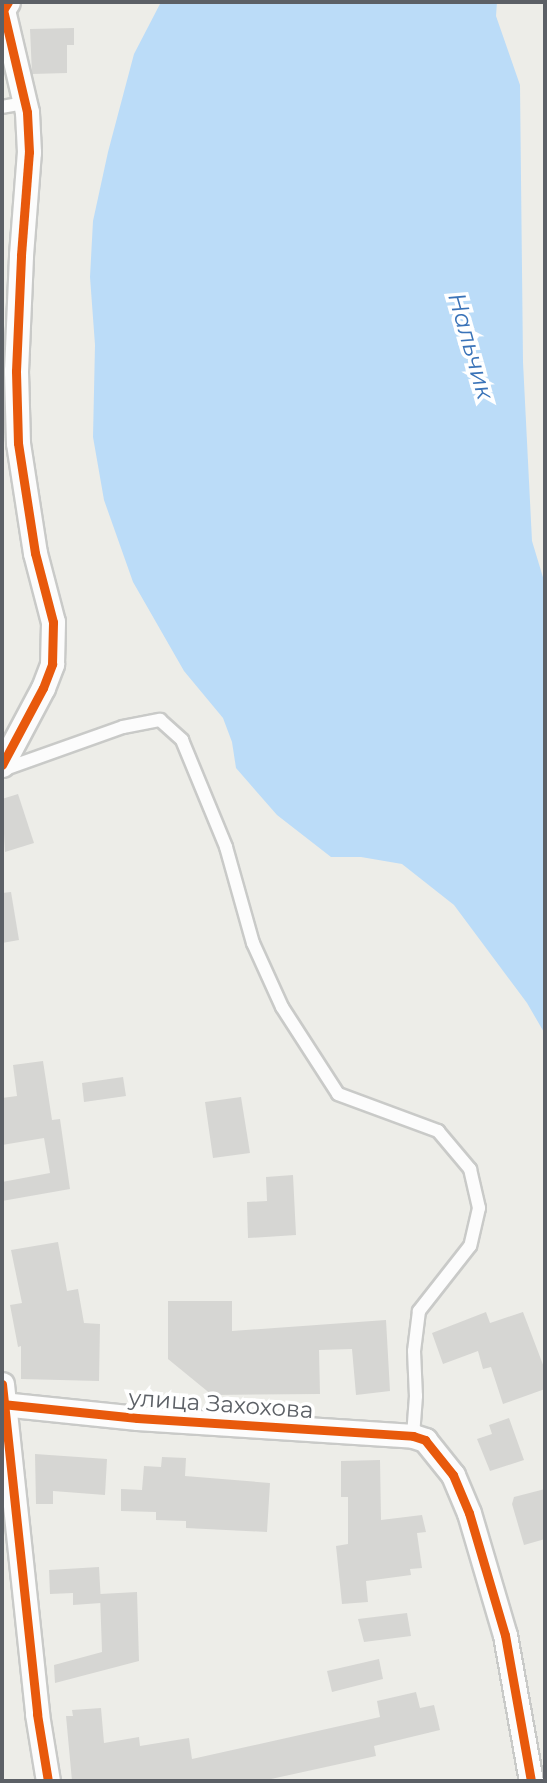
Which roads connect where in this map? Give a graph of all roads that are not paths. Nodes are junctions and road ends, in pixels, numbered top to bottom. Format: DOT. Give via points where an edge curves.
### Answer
graph roads {
  1 [pos="8,2"];
  2 [pos="13,105"];
  3 [pos="2,765"];
  4 [pos="2,770"];
  5 [pos="3,1397"];
  6 [pos="413,1436"];
  7 [pos="48,1781"];
  8 [pos="531,1781"];
  1 -- 2 [label="street" via="3,10"];
  2 -- 3 [label="street" via="29,152 18,319 18,443 35,552 53,622 52,664"];
  4 -- 6 [label="lane" via="123,727 160,720 182,740 226,847 253,943 282,1007 338,1094 438,1131 470,1169 479,1208 470,1246 419,1311"];
  5 -- 6 [label="street, улица Захохова" via="137,1418"];
  5 -- 7 [label="street"];
  6 -- 8 [label="street, улица Захохова" via="425,1440 453,1475 469,1513 505,1636"];
}
